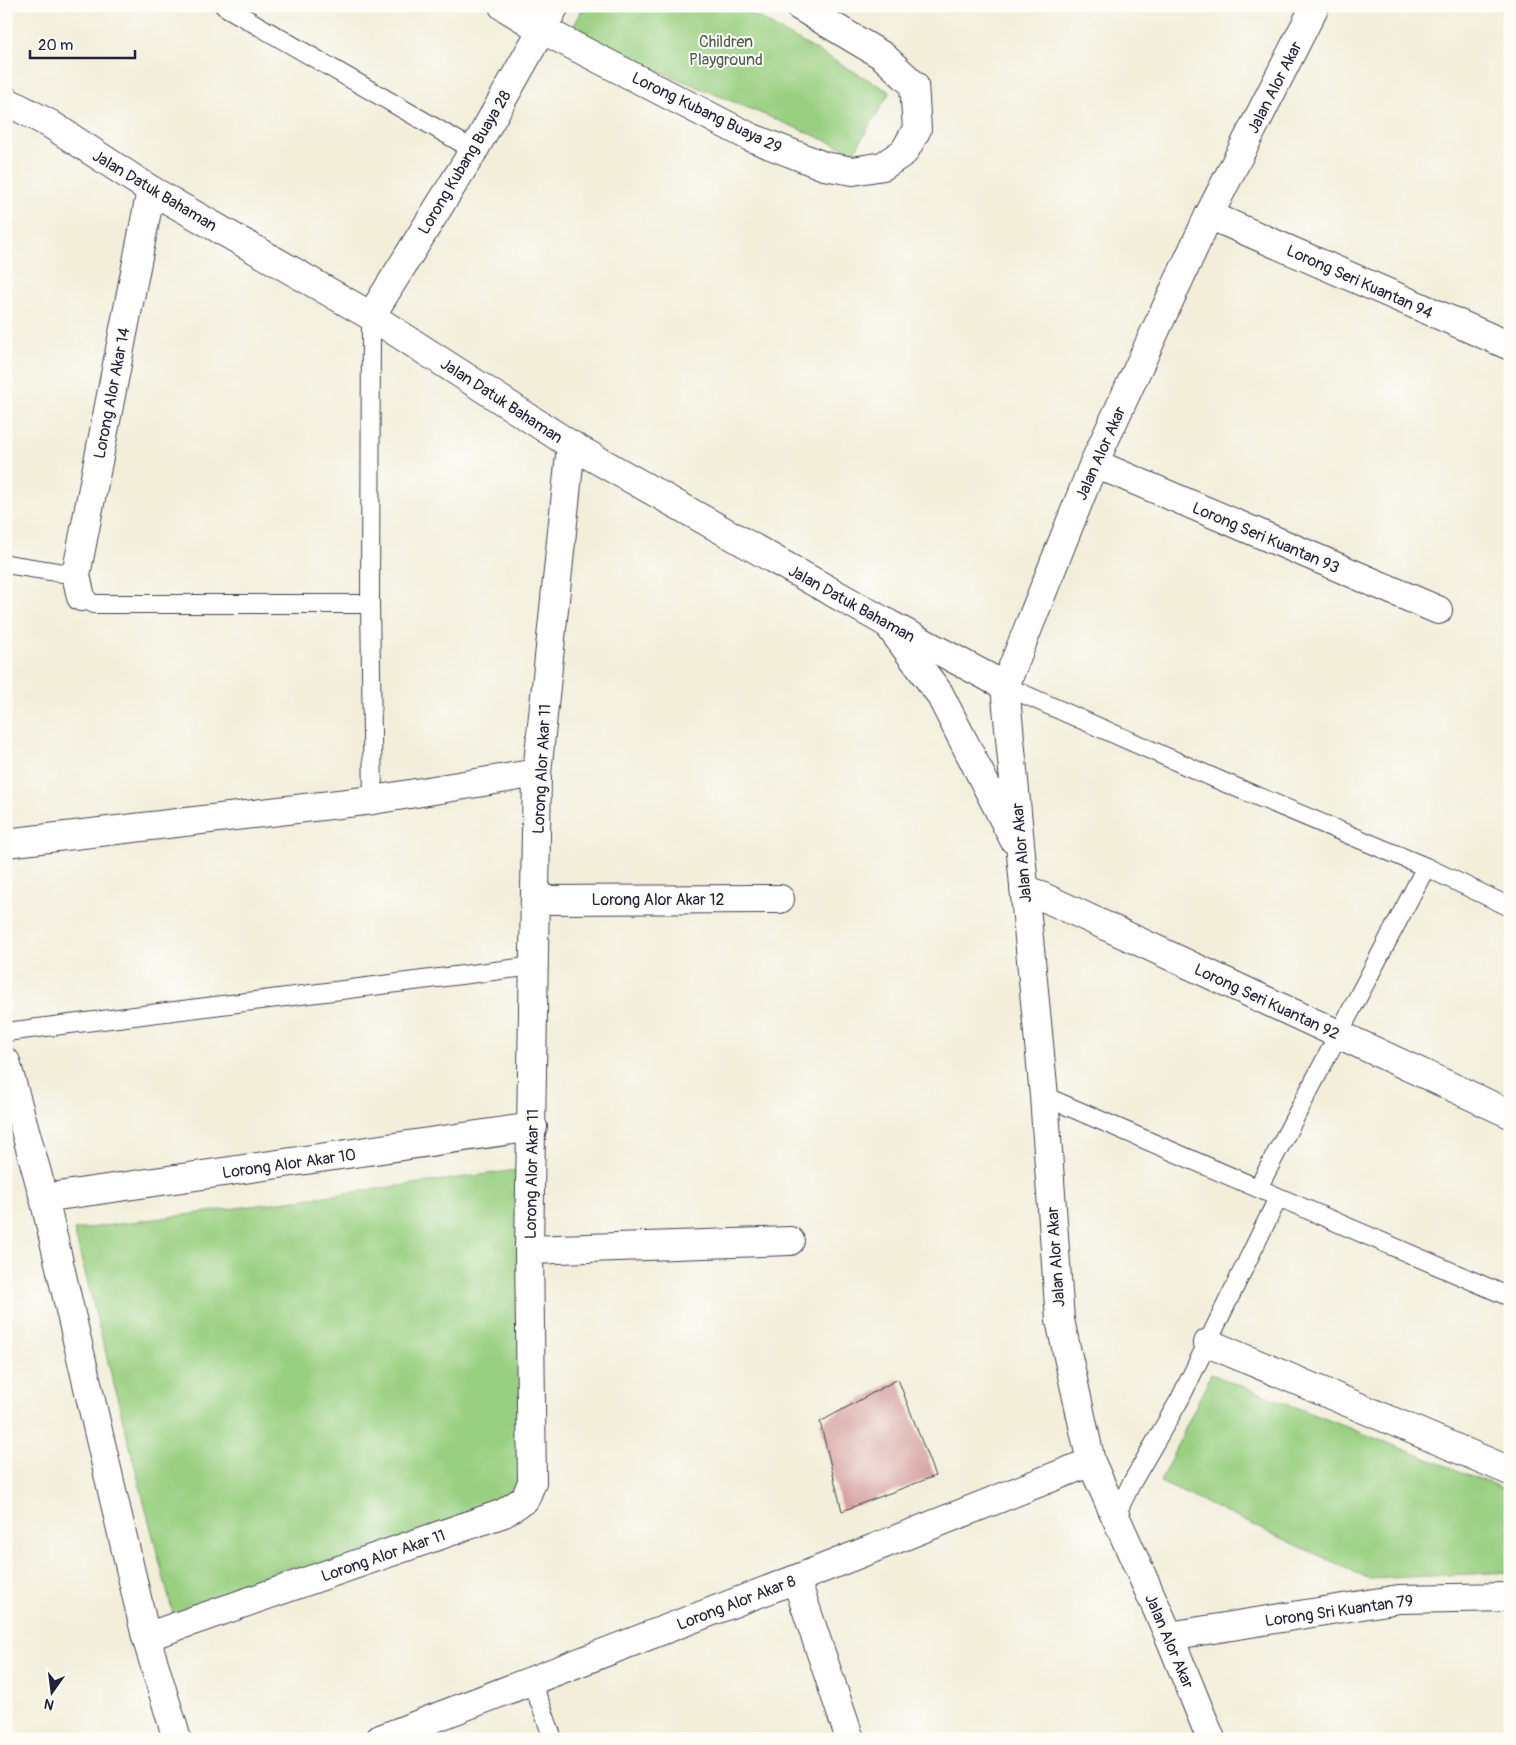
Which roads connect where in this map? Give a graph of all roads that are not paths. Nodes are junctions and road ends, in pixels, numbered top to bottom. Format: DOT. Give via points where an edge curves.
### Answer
graph roads {
  1 [pos="224,6"];
  2 [pos="504,6"];
  3 [pos="799,6"];
  4 [pos="1315,6"];
  5 [pos="548,18"];
  6 [pos="6,101"];
  7 [pos="474,150"];
  8 [pos="151,190"];
  9 [pos="1210,215"];
  10 [pos="372,316"];
  11 [pos="1510,346"];
  12 [pos="571,445"];
  13 [pos="1094,463"];
  14 [pos="6,564"];
  15 [pos="78,586"];
  16 [pos="370,604"];
  17 [pos="1438,610"];
  18 [pos="887,623"];
  19 [pos="1005,686"];
  20 [pos="537,774"];
  21 [pos="373,800"];
  22 [pos="6,844"];
  23 [pos="1021,855"];
  24 [pos="1426,867"];
  25 [pos="1024,888"];
  26 [pos="780,899"];
  27 [pos="536,900"];
  28 [pos="1510,907"];
  29 [pos="534,966"];
  30 [pos="6,1032"];
  31 [pos="1339,1035"];
  32 [pos="6,1062"];
  33 [pos="1044,1096"];
  34 [pos="1510,1114"];
  35 [pos="533,1127"];
  36 [pos="1258,1188"];
  37 [pos="44,1198"];
  38 [pos="1278,1198"];
  39 [pos="790,1241"];
  40 [pos="530,1250"];
  41 [pos="1510,1297"];
  42 [pos="1208,1343"];
  43 [pos="1091,1462"];
  44 [pos="1510,1471"];
  45 [pos="1116,1517"];
  46 [pos="796,1579"];
  47 [pos="1510,1597"];
  48 [pos="1169,1636"];
  49 [pos="146,1637"];
  50 [pos="530,1681"];
  51 [pos="176,1739"];
  52 [pos="380,1739"];
  53 [pos="553,1739"];
  54 [pos="850,1739"];
  55 [pos="1211,1739"];
  1 -- 7 [label="lane"];
  2 -- 5 [label="street, Lorong Kubang Buaya 29"];
  3 -- 5 [label="street, Lorong Kubang Buaya 29" via="882,56 914,84 917,129 904,152 884,166 853,170 824,166 750,137"];
  4 -- 9 [label="street, Jalan Alor Akar"];
  5 -- 7 [label="street, Lorong Kubang Buaya 28"];
  6 -- 8 [label="street, Jalan Datuk Bahaman" via="50,124"];
  7 -- 10 [label="street, Lorong Kubang Buaya 28"];
  8 -- 10 [label="street, Jalan Datuk Bahaman"];
  8 -- 15 [label="street, Lorong Alor Akar 14"];
  9 -- 11 [label="street, Lorong Seri Kuantan 94"];
  9 -- 13 [label="street, Jalan Alor Akar"];
  10 -- 12 [label="street, Jalan Datuk Bahaman"];
  10 -- 16 [label="lane"];
  12 -- 18 [label="street, Jalan Datuk Bahaman"];
  12 -- 20 [label="street, Lorong Alor Akar 11"];
  13 -- 17 [label="street, Lorong Seri Kuantan 93"];
  13 -- 19 [label="street, Jalan Alor Akar"];
  14 -- 15 [label="lane"];
  15 -- 16 [label="lane" via="94,604"];
  16 -- 21 [label="lane"];
  18 -- 19 [label="street, Jalan Datuk Bahaman"];
  18 -- 23 [label="street" via="939,693"];
  19 -- 23 [label="street, Jalan Alor Akar"];
  19 -- 24 [label="lane"];
  20 -- 21 [label="street"];
  20 -- 27 [label="street, Lorong Alor Akar 11"];
  21 -- 22 [label="street"];
  23 -- 25 [label="street, Jalan Alor Akar"];
  24 -- 28 [label="lane"];
  24 -- 31 [label="lane"];
  25 -- 31 [label="street, Lorong Seri Kuantan 92"];
  25 -- 33 [label="street, Jalan Alor Akar"];
  26 -- 27 [label="street, Lorong Alor Akar 12"];
  27 -- 29 [label="street, Lorong Alor Akar 11"];
  29 -- 30 [label="lane"];
  29 -- 35 [label="street, Lorong Alor Akar 11"];
  31 -- 34 [label="street, Lorong Seri Kuantan 92"];
  31 -- 36 [label="lane"];
  32 -- 37 [label="street"];
  33 -- 36 [label="lane"];
  33 -- 43 [label="street, Jalan Alor Akar" via="1060,1320"];
  35 -- 37 [label="street, Lorong Alor Akar 10"];
  35 -- 40 [label="street, Lorong Alor Akar 11"];
  36 -- 38 [label="lane"];
  37 -- 49 [label="street"];
  38 -- 41 [label="lane"];
  38 -- 42 [label="lane"];
  39 -- 40 [label="street"];
  40 -- 49 [label="street, Lorong Alor Akar 11" via="532,1482 525,1499 504,1512"];
  42 -- 44 [label="street"];
  42 -- 45 [label="lane"];
  43 -- 45 [label="street, Jalan Alor Akar"];
  43 -- 46 [label="street, Lorong Alor Akar 8"];
  45 -- 48 [label="street, Jalan Alor Akar"];
  46 -- 50 [label="street, Lorong Alor Akar 8"];
  46 -- 54 [label="street"];
  47 -- 48 [label="street, Lorong Sri Kuantan 79" via="1399,1598"];
  48 -- 55 [label="street, Jalan Alor Akar"];
  49 -- 51 [label="street"];
  50 -- 52 [label="street, Lorong Alor Akar 8"];
  50 -- 53 [label="lane"];
}
